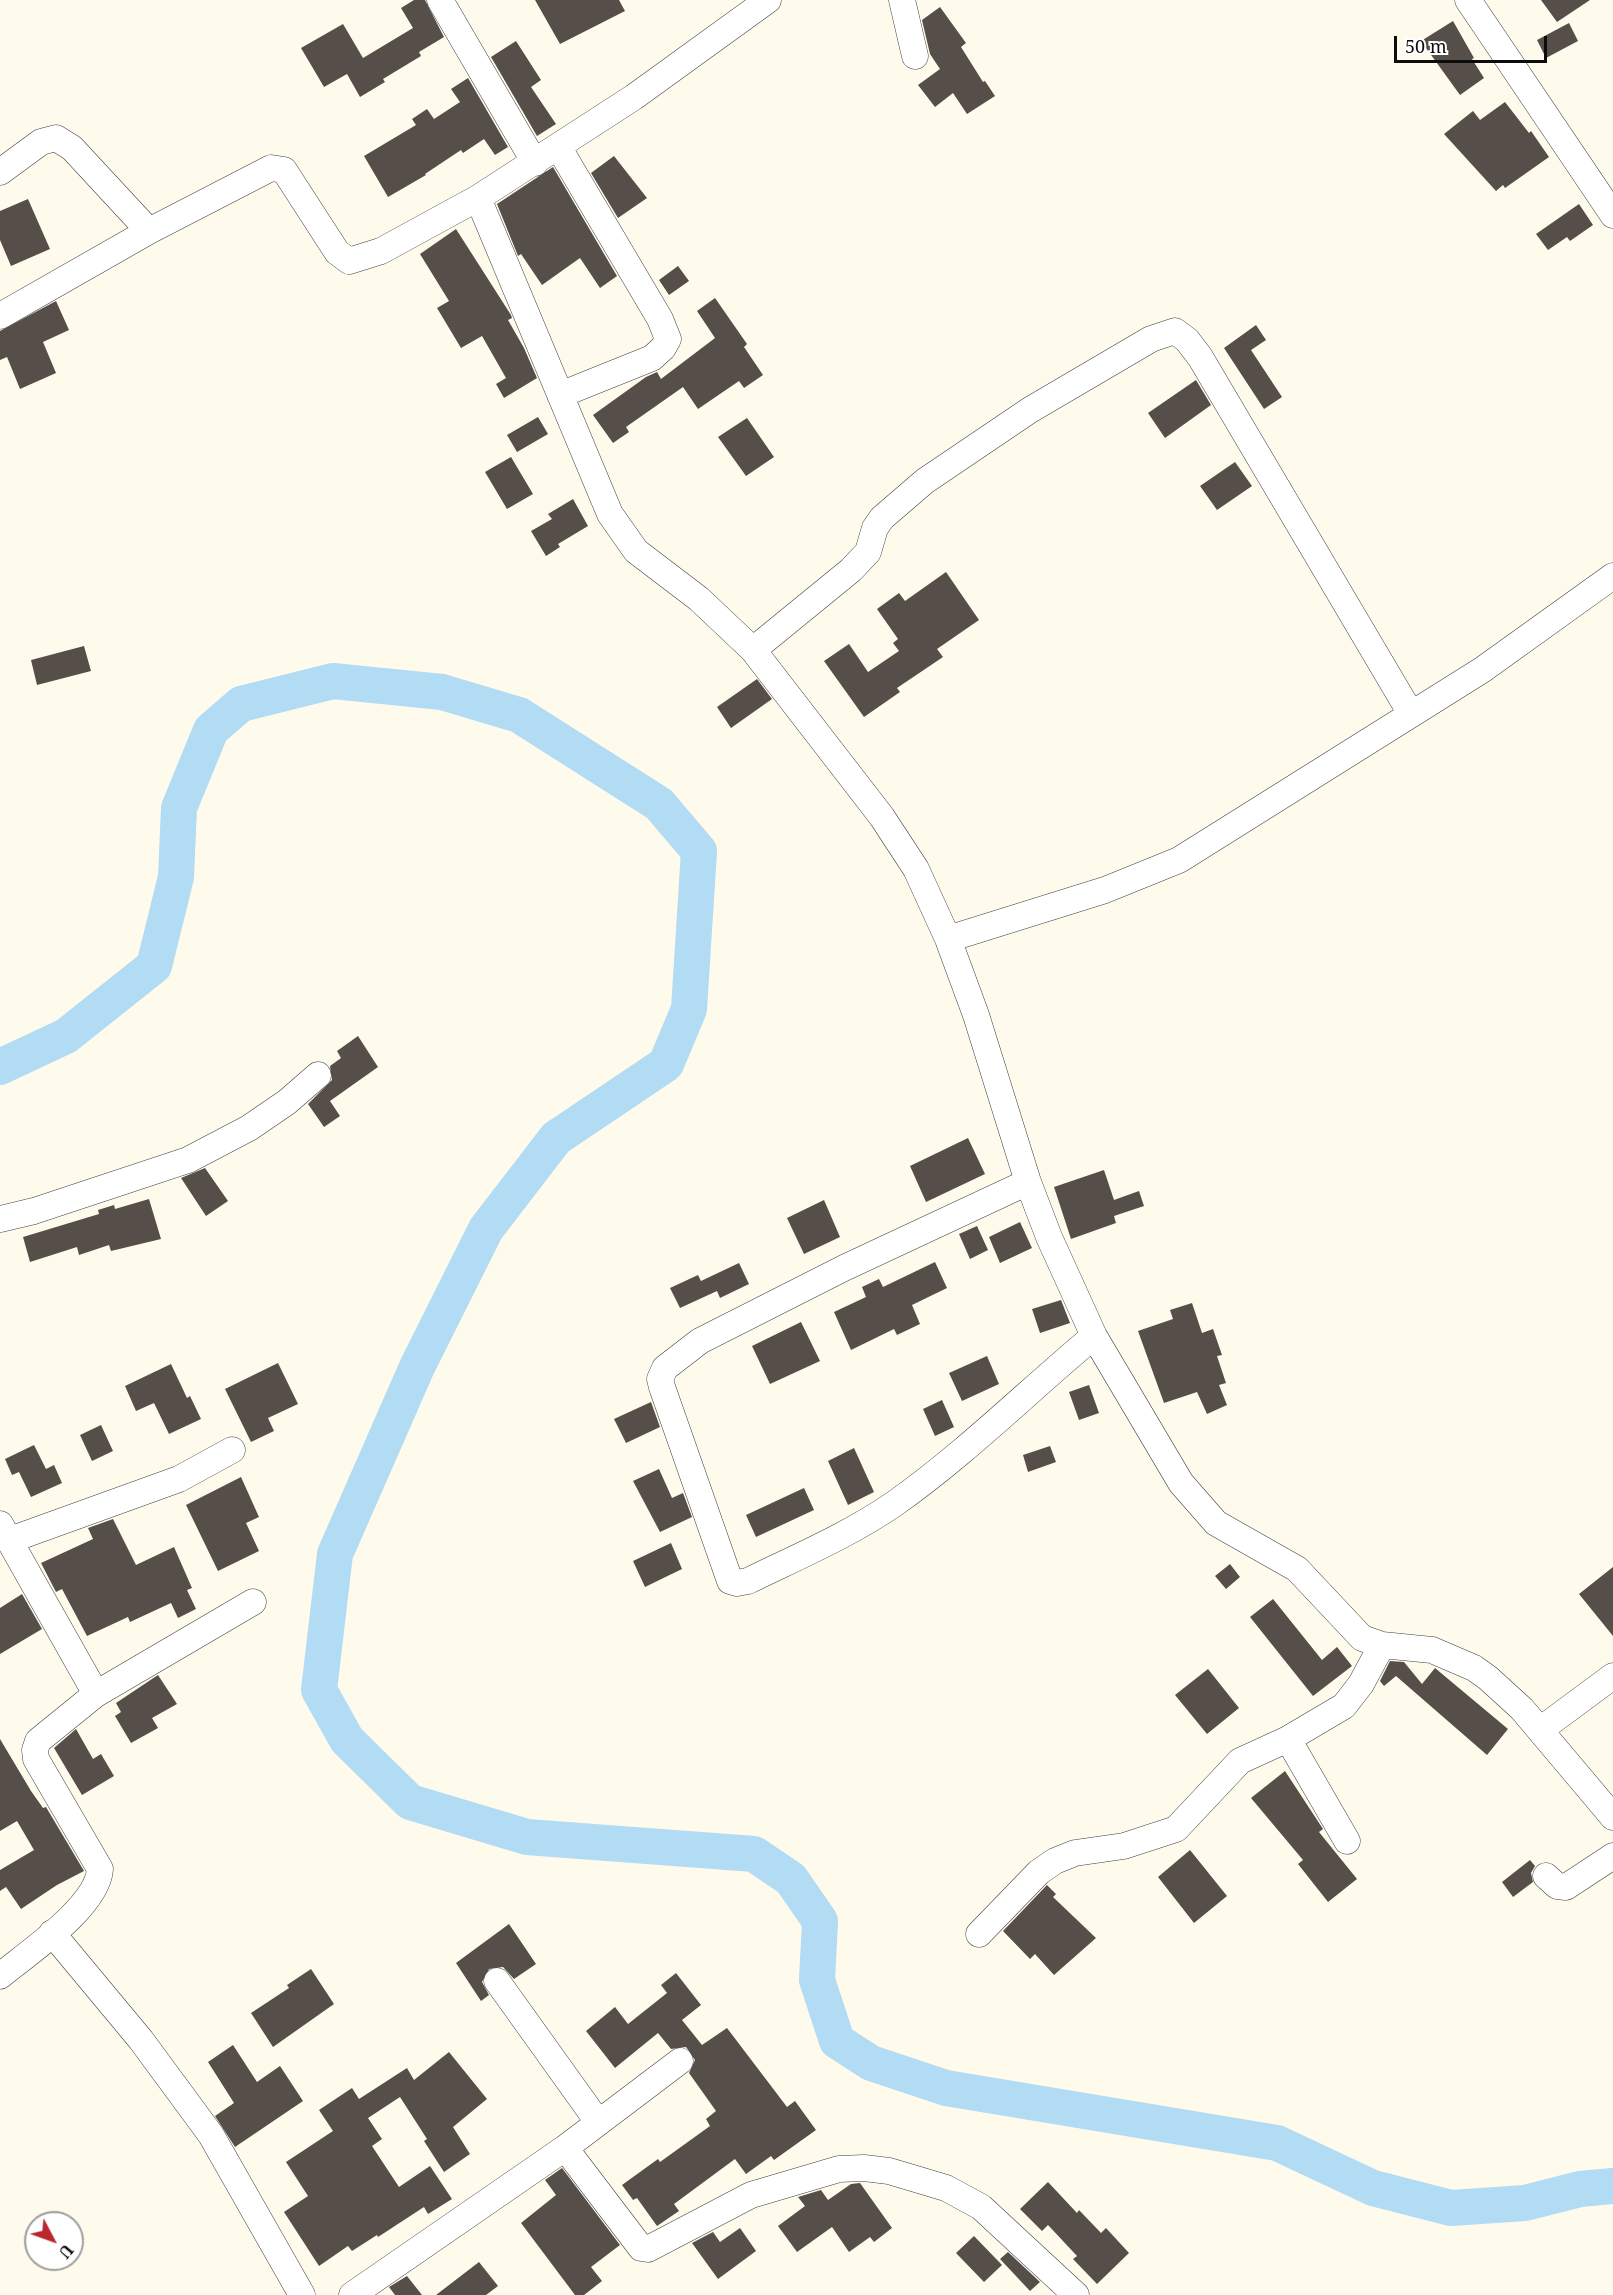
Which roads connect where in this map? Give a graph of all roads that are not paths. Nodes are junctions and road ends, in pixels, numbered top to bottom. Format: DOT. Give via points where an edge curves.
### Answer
graph roads {
  1 [pos="440,0"];
  2 [pos="768,0"];
  3 [pos="902,0"];
  4 [pos="1471,1"];
  5 [pos="915,56"];
  6 [pos="559,148"];
  7 [pos="535,163"];
  8 [pos="0,172"];
  9 [pos="478,198"];
  10 [pos="1613,215"];
  11 [pos="149,231"];
  12 [pos="0,316"];
  13 [pos="560,395"];
  14 [pos="1613,576"];
  15 [pos="753,650"];
  16 [pos="1411,714"];
  17 [pos="948,939"];
  18 [pos="318,1075"];
  19 [pos="1028,1182"];
  20 [pos="0,1219"];
  21 [pos="1094,1336"];
  22 [pos="232,1450"];
  23 [pos="5,1532"];
  24 [pos="253,1602"];
  25 [pos="1382,1645"];
  26 [pos="1613,1676"];
  27 [pos="96,1694"];
  28 [pos="1540,1730"];
  29 [pos="1288,1739"];
  30 [pos="1613,1817"];
  31 [pos="1347,1840"];
  32 [pos="1613,1856"];
  33 [pos="1546,1876"];
  34 [pos="52,1933"];
  35 [pos="979,1934"];
  36 [pos="0,1976"];
  37 [pos="497,1981"];
  38 [pos="680,2061"];
  39 [pos="598,2122"];
  40 [pos="566,2148"];
  41 [pos="302,2295"];
  42 [pos="352,2295"];
  43 [pos="1076,2295"];
  1 -- 7 [label="street"];
  2 -- 6 [label="street"];
  3 -- 5 [label="street"];
  4 -- 10 [label="street"];
  6 -- 7 [label="street"];
  6 -- 13 [label="street" via="668,339 652,358"];
  7 -- 9 [label="street"];
  8 -- 11 [label="street" via="41,142 56,138 72,148"];
  9 -- 11 [label="street" via="381,251 349,261 337,252 288,174 276,167"];
  9 -- 13 [label="street"];
  11 -- 12 [label="street"];
  13 -- 15 [label="street" via="610,514 629,543 699,599"];
  14 -- 16 [label="street" via="1482,670"];
  15 -- 16 [label="street" via="858,563 868,552 882,518 925,481 1030,410 1150,339 1174,331 1200,357"];
  15 -- 17 [label="street" via="898,840"];
  16 -- 17 [label="street" via="1179,860 1105,890"];
  17 -- 19 [label="street"];
  18 -- 20 [label="street" via="249,1128 188,1160"];
  19 -- 21 [label="street"];
  19 -- 21 [label="street" via="718,1331 665,1368 661,1383 730,1581 748,1581 892,1505"];
  21 -- 25 [label="street" via="1181,1483 1205,1513 1232,1534 1297,1569 1351,1629"];
  22 -- 23 [label="street" via="179,1479"];
  23 -- 27 [label="street"];
  24 -- 27 [label="street"];
  25 -- 28 [label="street" via="1419,1647 1474,1668 1505,1692"];
  25 -- 29 [label="street" via="1344,1706"];
  26 -- 28 [label="street"];
  27 -- 34 [label="street" via="38,1741 35,1750 36,1760 100,1869 99,1881 90,1896"];
  28 -- 30 [label="street"];
  29 -- 31 [label="street"];
  29 -- 35 [label="street" via="1240,1761 1176,1829 1124,1846 1055,1860"];
  32 -- 33 [label="street" via="1566,1887 1557,1886"];
  34 -- 36 [label="street"];
  34 -- 41 [label="street" via="141,2040 211,2135"];
  37 -- 39 [label="street"];
  38 -- 39 [label="street"];
  39 -- 40 [label="street"];
  40 -- 42 [label="street"];
  40 -- 43 [label="street" via="641,2248 648,2249 751,2195 839,2169 881,2170 946,2188 981,2207"];
}
